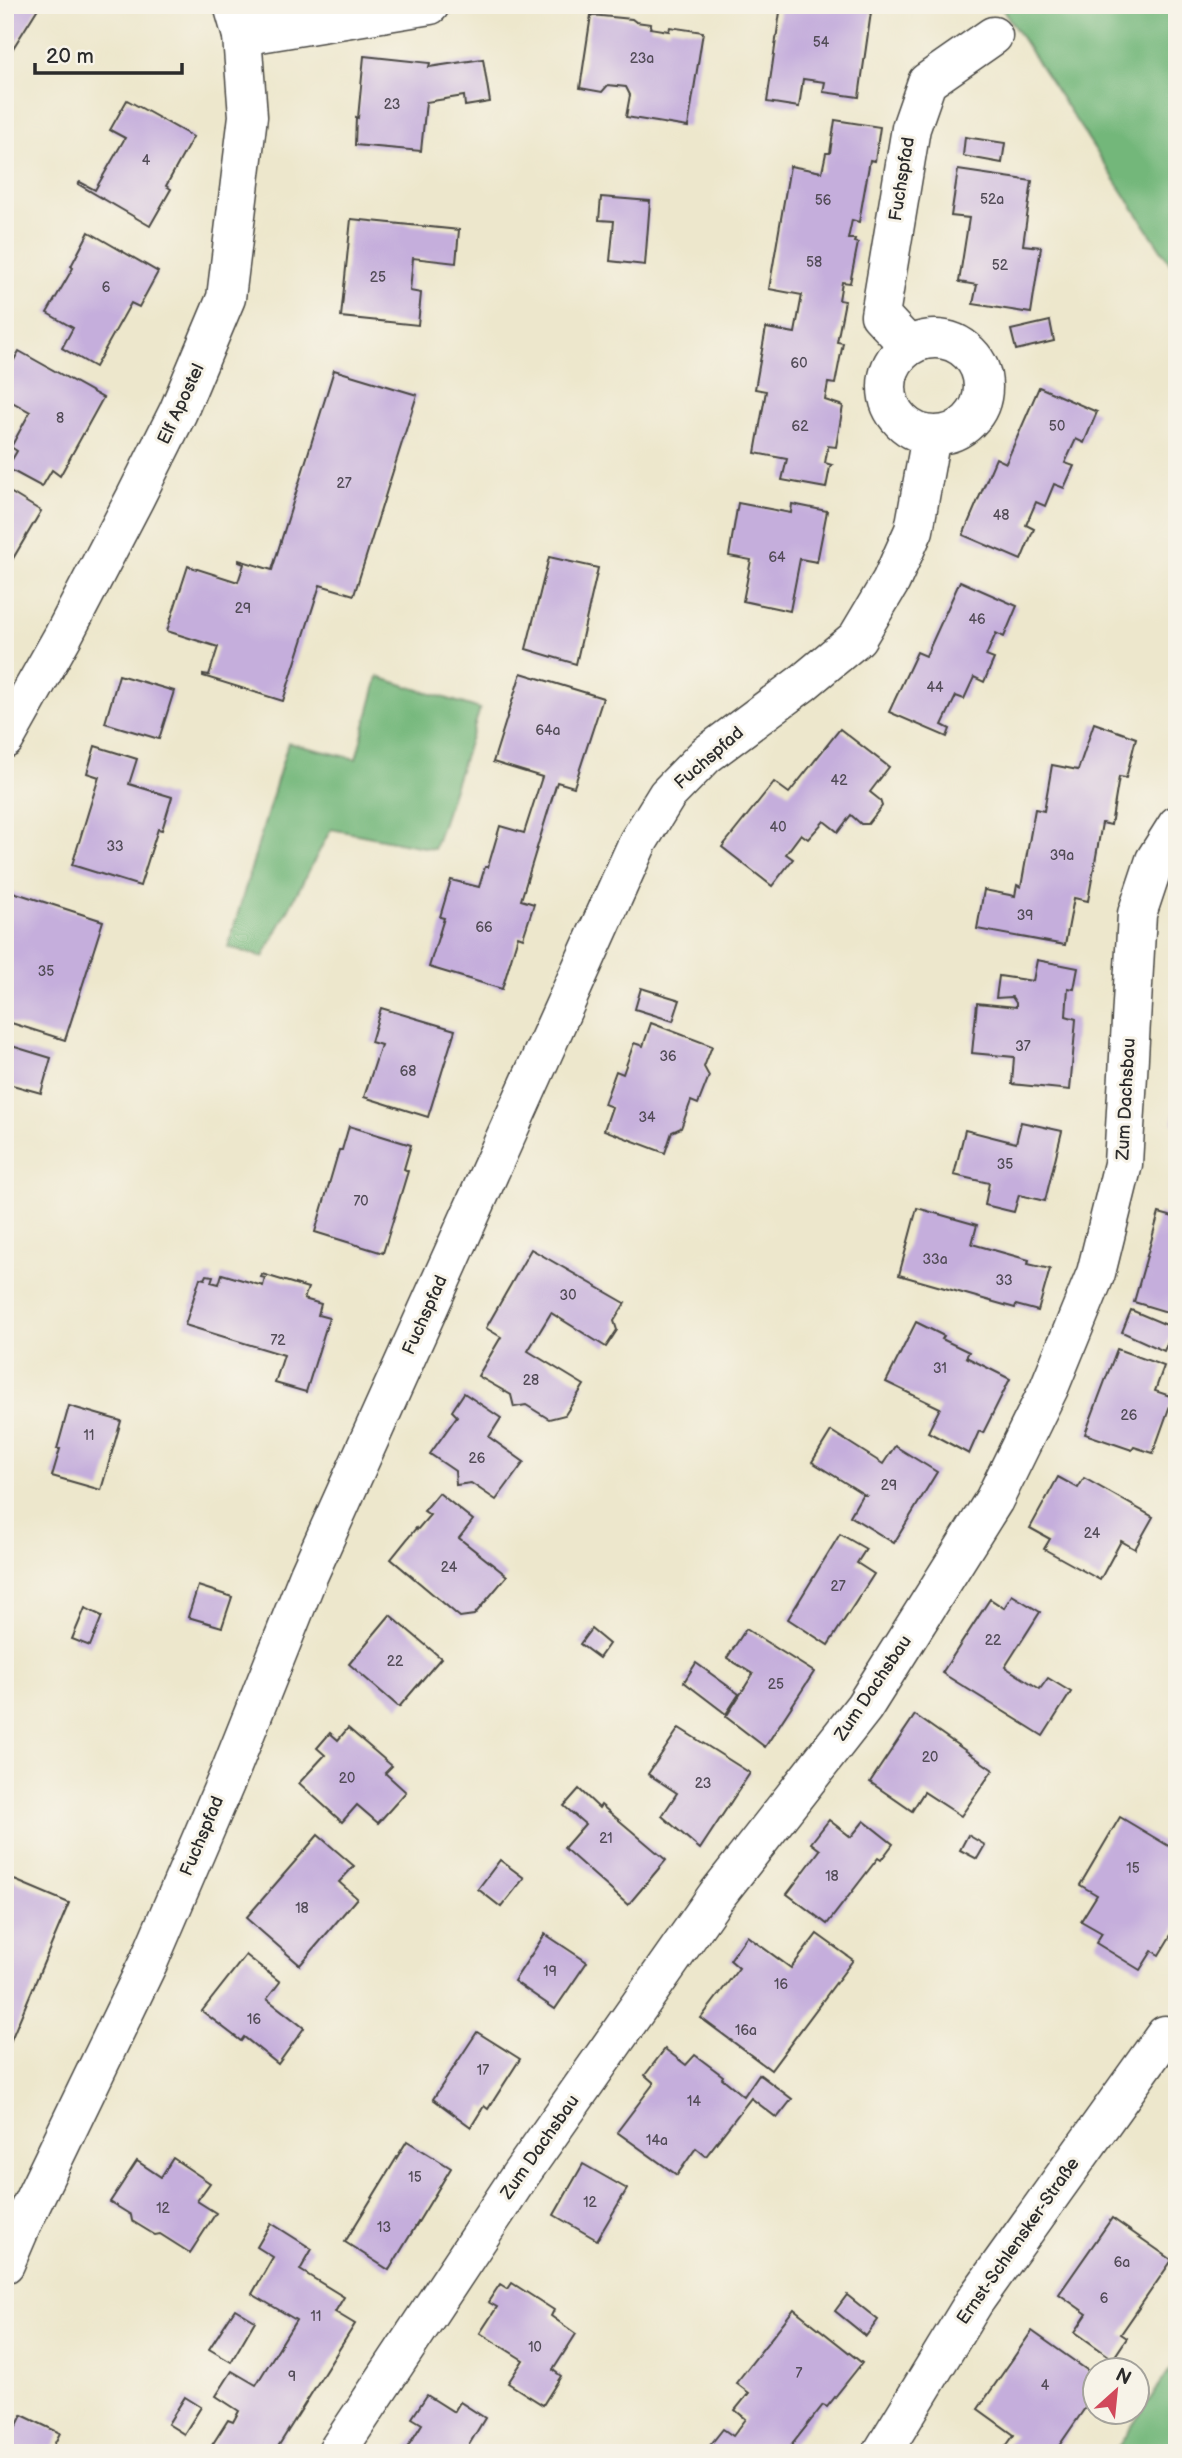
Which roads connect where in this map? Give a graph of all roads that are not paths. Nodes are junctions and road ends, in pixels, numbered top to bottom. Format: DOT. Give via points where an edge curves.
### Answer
graph roads {
  1 [pos="430,5"];
  2 [pos="238,21"];
  3 [pos="993,37"];
  4 [pos="909,346"];
  5 [pos="931,436"];
  6 [pos="5,739"];
  7 [pos="1177,825"];
  8 [pos="1165,2035"];
  9 [pos="5,2264"];
  10 [pos="336,2453"];
  11 [pos="882,2453"];
  1 -- 2 [label="street, Elf Apostel"];
  2 -- 6 [label="street, Elf Apostel" via="248,116 226,298 135,498"];
  3 -- 4 [label="street, Fuchspfad" via="927,82 911,128 880,315"];
  4 -- 5 [label="street" via="890,370 889,404 902,423"];
  4 -- 5 [label="street" via="925,340 955,342 969,351 984,382 980,407 971,421 948,434"];
  5 -- 9 [label="street, Fuchspfad" via="914,530 857,638 706,755 667,795 638,842 309,1574 149,1961"];
  7 -- 10 [label="street, Zum Dachsbau" via="1154,860 1137,914 1123,1164 1096,1273 1049,1388 994,1500 864,1707 717,1895 519,2176"];
  8 -- 11 [label="street, Ernst-Schlensker-Straße" via="974,2302"];
}
